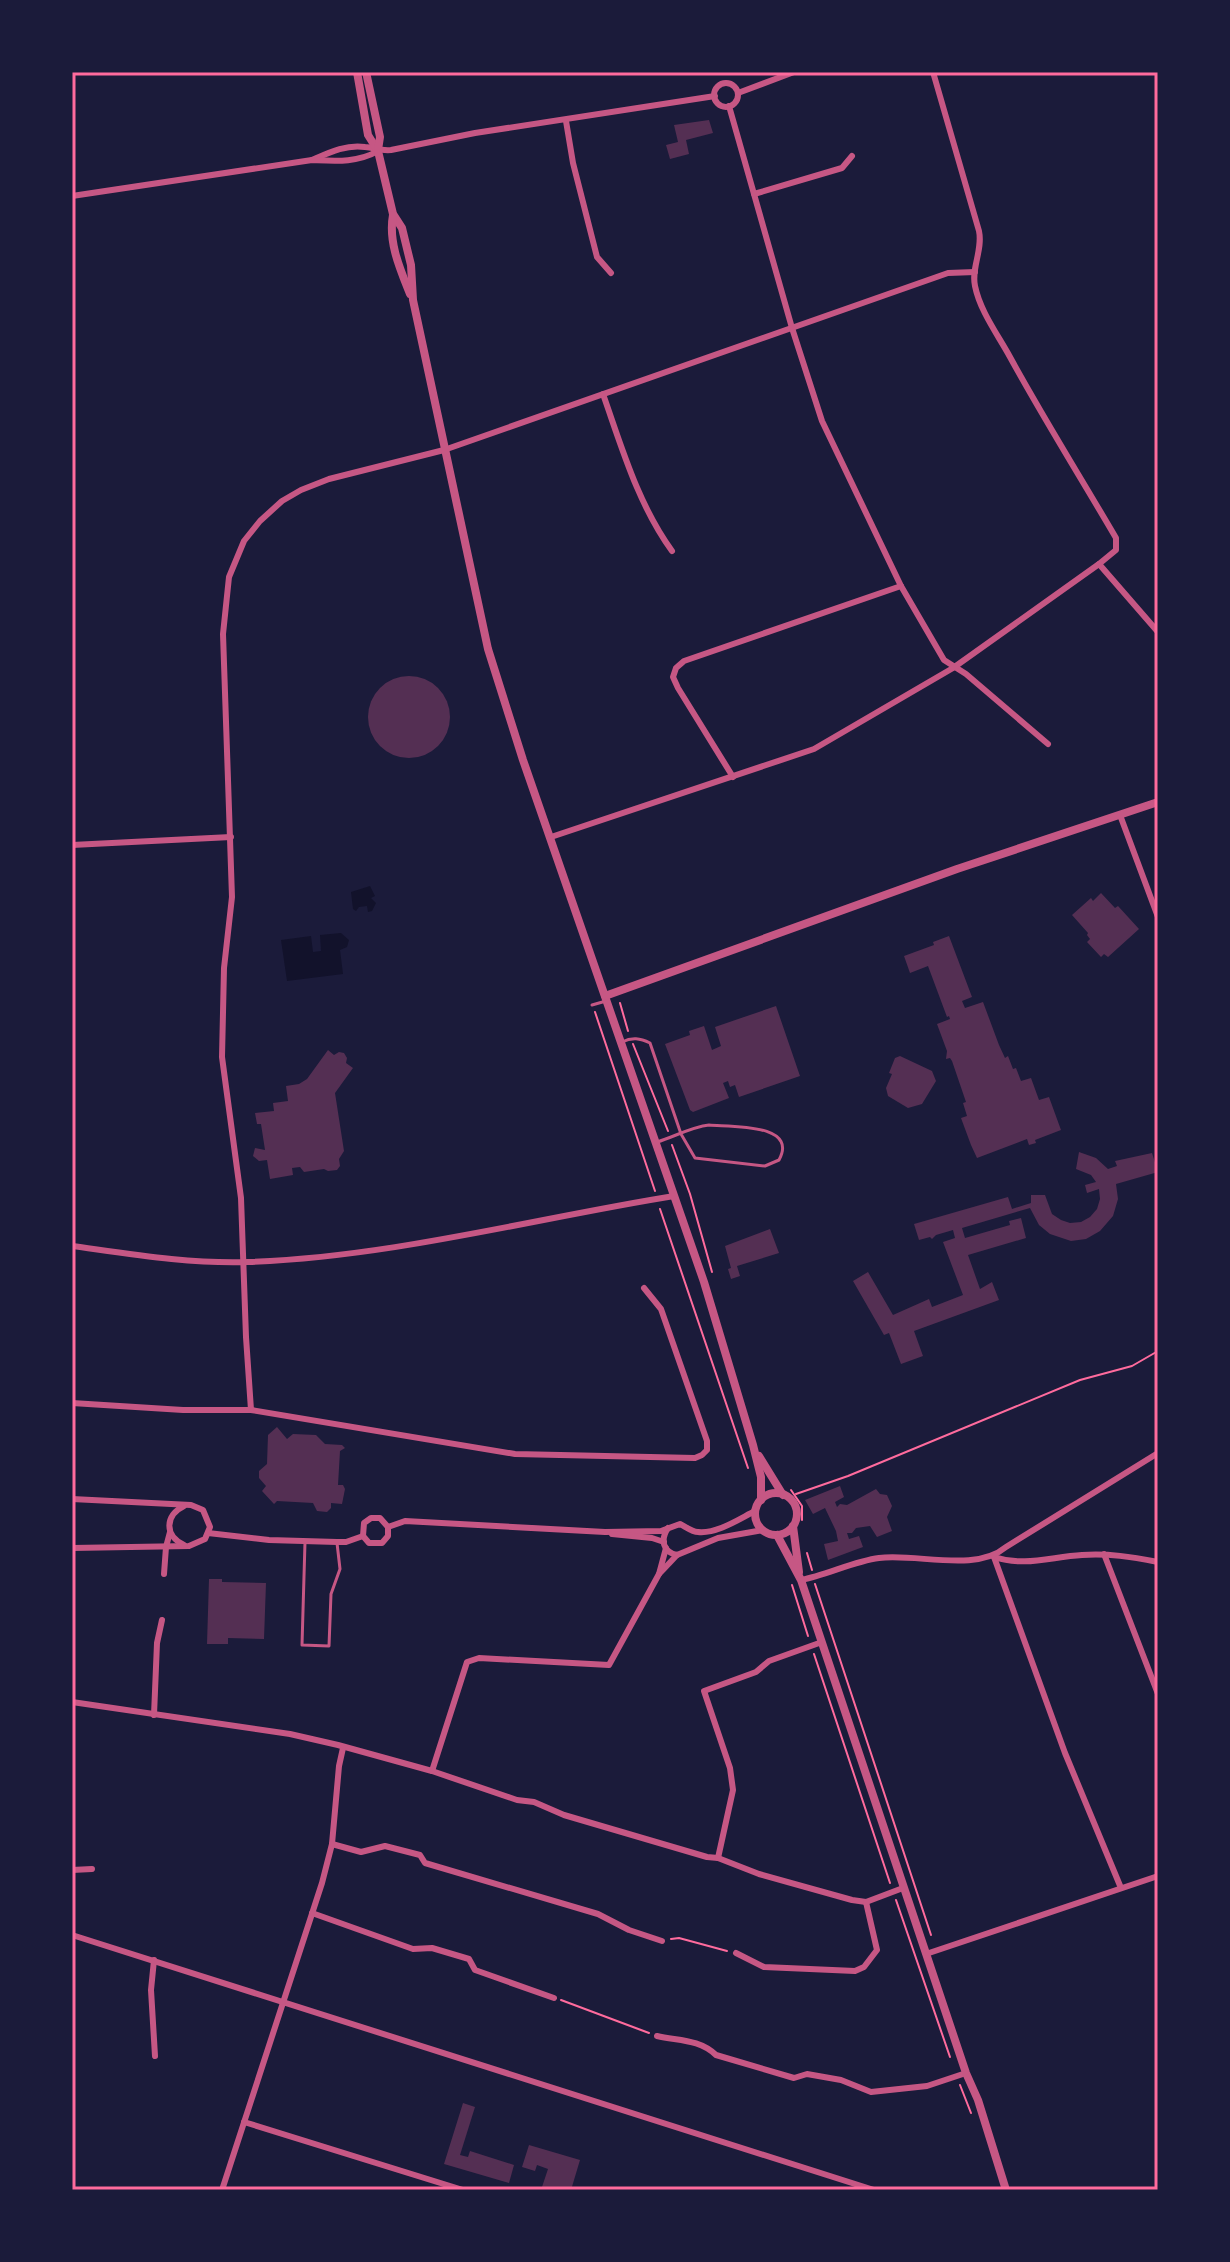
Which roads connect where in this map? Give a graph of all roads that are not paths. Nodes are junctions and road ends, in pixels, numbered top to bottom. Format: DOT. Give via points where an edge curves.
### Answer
graph roads {
  1 [pos="357,72"];
  2 [pos="366,72"];
  3 [pos="722,72"];
  4 [pos="794,72"];
  5 [pos="933,72"];
  6 [pos="724,84"];
  7 [pos="738,93"];
  8 [pos="715,96"];
  9 [pos="729,106"];
  10 [pos="566,121"];
  11 [pos="378,151"];
  12 [pos="852,156"];
  13 [pos="312,160"];
  14 [pos="754,194"];
  15 [pos="72,196"];
  16 [pos="975,272"];
  17 [pos="611,273"];
  18 [pos="792,328"];
  19 [pos="603,394"];
  20 [pos="444,450"];
  21 [pos="672,551"];
  22 [pos="1099,564"];
  23 [pos="901,586"];
  24 [pos="1158,632"];
  25 [pos="953,668"];
  26 [pos="1048,744"];
  27 [pos="733,777"];
  28 [pos="1158,802"];
  29 [pos="1120,815"];
  30 [pos="231,837"];
  31 [pos="551,837"];
  32 [pos="72,845"];
  33 [pos="1158,917"];
  34 [pos="606,998"];
  35 [pos="592,1005"];
  36 [pos="619,1043"];
  37 [pos="681,1134"];
  38 [pos="657,1142"];
  39 [pos="674,1196"];
  40 [pos="72,1246"];
  41 [pos="245,1262"];
  42 [pos="644,1288"];
  43 [pos="72,1403"];
  44 [pos="251,1410"];
  45 [pos="753,1445"];
  46 [pos="1158,1453"];
  47 [pos="785,1492"];
  48 [pos="72,1499"];
  49 [pos="761,1500"];
  50 [pos="191,1505"];
  51 [pos="755,1511"];
  52 [pos="388,1527"];
  53 [pos="796,1527"];
  54 [pos="668,1528"];
  55 [pos="690,1530"];
  56 [pos="763,1530"];
  57 [pos="170,1532"];
  58 [pos="605,1532"];
  59 [pos="208,1533"];
  60 [pos="777,1535"];
  61 [pos="363,1536"];
  62 [pos="305,1542"];
  63 [pos="337,1542"];
  64 [pos="665,1545"];
  65 [pos="189,1546"];
  66 [pos="166,1547"];
  67 [pos="692,1547"];
  68 [pos="72,1548"];
  69 [pos="1104,1554"];
  70 [pos="677,1555"];
  71 [pos="994,1557"];
  72 [pos="1158,1562"];
  73 [pos="164,1574"];
  74 [pos="659,1574"];
  75 [pos="796,1581"];
  76 [pos="162,1620"];
  77 [pos="822,1642"];
  78 [pos="1158,1694"];
  79 [pos="72,1702"];
  80 [pos="154,1715"];
  81 [pos="343,1748"];
  82 [pos="432,1771"];
  83 [pos="332,1844"];
  84 [pos="718,1858"];
  85 [pos="92,1869"];
  86 [pos="72,1870"];
  87 [pos="1158,1876"];
  88 [pos="903,1888"];
  89 [pos="1121,1888"];
  90 [pos="866,1902"];
  91 [pos="312,1913"];
  92 [pos="72,1935"];
  93 [pos="662,1941"];
  94 [pos="736,1953"];
  95 [pos="930,1953"];
  96 [pos="154,1960"];
  97 [pos="554,1998"];
  98 [pos="283,2000"];
  99 [pos="657,2036"];
  100 [pos="155,2056"];
  101 [pos="966,2073"];
  102 [pos="244,2122"];
  103 [pos="222,2190"];
  104 [pos="463,2190"];
  105 [pos="874,2190"];
  106 [pos="1006,2190"];
  1 -- 11 [label="street" via="368,135"];
  2 -- 11 [label="street" via="380,137"];
  3 -- 6 [label="street"];
  4 -- 7 [label="street"];
  5 -- 16 [label="street" via="979,231"];
  6 -- 7 [label="street"];
  6 -- 8 [label="street"];
  7 -- 9 [label="street"];
  8 -- 9 [label="street"];
  8 -- 10 [label="street"];
  9 -- 14 [label="street"];
  10 -- 11 [label="street"];
  10 -- 17 [label="street" via="597,257"];
  11 -- 13 [label="street" via="367,158"];
  11 -- 13 [label="street" via="347,148"];
  11 -- 20 [label="street" via="393,214 390,229 413,300"];
  12 -- 14 [label="street" via="842,168"];
  13 -- 15 [label="street"];
  14 -- 18 [label="street"];
  16 -- 18 [label="street" via="948,273"];
  16 -- 22 [label="street" via="985,311 1116,538 1116,550"];
  18 -- 19 [label="street"];
  18 -- 23 [label="street" via="822,421"];
  19 -- 20 [label="street"];
  19 -- 21 [label="street" via="636,486"];
  20 -- 30 [label="street" via="301,490 268,514 244,541 229,577 223,634"];
  20 -- 31 [label="street" via="488,649"];
  22 -- 24 [label="street"];
  22 -- 25 [label="street"];
  23 -- 25 [label="street"];
  23 -- 27 [label="street" via="676,668 678,688"];
  25 -- 26 [label="street"];
  25 -- 27 [label="street" via="814,749"];
  27 -- 31 [label="street"];
  28 -- 29 [label="street"];
  29 -- 33 [label="street"];
  29 -- 34 [label="street"];
  30 -- 32 [label="street"];
  30 -- 41 [label="street" via="222,1057 236,1145"];
  31 -- 34 [label="street"];
  34 -- 35 [label="lane"];
  34 -- 36 [label="street"];
  36 -- 37 [label="lane" via="630,1038 650,1043"];
  36 -- 38 [label="street"];
  37 -- 37 [label="lane" via="709,1125 767,1130 777,1135 783,1150 779,1160 765,1166 701,1159 695,1158"];
  37 -- 38 [label="lane"];
  38 -- 39 [label="street"];
  39 -- 41 [label="street" via="356,1253"];
  39 -- 45 [label="street"];
  40 -- 41 [label="street"];
  41 -- 44 [label="street"];
  42 -- 44 [label="street" via="661,1309 707,1441 707,1450 695,1458 515,1454"];
  43 -- 44 [label="street"];
  45 -- 47 [label="street"];
  45 -- 49 [label="street"];
  46 -- 71 [label="street"];
  47 -- 49 [label="street"];
  47 -- 53 [label="street" via="795,1508"];
  48 -- 50 [label="street"];
  49 -- 51 [label="street"];
  50 -- 57 [label="street" via="173,1513"];
  50 -- 59 [label="street" via="207,1515"];
  51 -- 55 [label="street" via="710,1530"];
  51 -- 56 [label="street"];
  52 -- 58 [label="street" via="405,1521"];
  52 -- 61 [label="street" via="382,1543 369,1543"];
  52 -- 61 [label="street" via="380,1518 371,1518"];
  53 -- 60 [label="street"];
  53 -- 75 [label="street"];
  54 -- 55 [label="street" via="680,1524"];
  54 -- 58 [label="street"];
  54 -- 64 [label="street"];
  55 -- 67 [label="street"];
  56 -- 60 [label="street"];
  56 -- 67 [label="street"];
  57 -- 65 [label="street"];
  57 -- 66 [label="street"];
  58 -- 64 [label="street" via="659,1539"];
  59 -- 62 [label="street"];
  59 -- 65 [label="street" via="201,1543"];
  60 -- 75 [label="street"];
  61 -- 63 [label="street"];
  62 -- 63 [label="street"];
  62 -- 63 [label="lane" via="302,1645 329,1646 331,1594 340,1569"];
  64 -- 70 [label="street"];
  64 -- 74 [label="street"];
  65 -- 66 [label="street"];
  66 -- 68 [label="street"];
  66 -- 73 [label="street"];
  67 -- 70 [label="street"];
  69 -- 71 [label="street" via="1012,1563"];
  69 -- 72 [label="street"];
  69 -- 78 [label="street"];
  70 -- 74 [label="street"];
  71 -- 75 [label="street" via="878,1558"];
  71 -- 89 [label="street"];
  74 -- 82 [label="street" via="609,1665 479,1658 467,1662"];
  75 -- 77 [label="street"];
  76 -- 80 [label="street"];
  77 -- 84 [label="street" via="704,1691 733,1790"];
  77 -- 88 [label="street"];
  79 -- 80 [label="street"];
  80 -- 81 [label="street" via="290,1734"];
  81 -- 82 [label="street"];
  81 -- 83 [label="street"];
  82 -- 84 [label="street" via="615,1831"];
  83 -- 91 [label="street"];
  83 -- 93 [label="street" via="361,1852 385,1846 420,1855 425,1863 598,1914"];
  84 -- 90 [label="street"];
  85 -- 86 [label="street"];
  87 -- 89 [label="street"];
  88 -- 90 [label="street"];
  88 -- 95 [label="street"];
  89 -- 95 [label="street"];
  90 -- 94 [label="street" via="877,1950 855,1971 764,1967"];
  91 -- 97 [label="street" via="413,1949 432,1948 469,1959 475,1970"];
  91 -- 98 [label="street"];
  92 -- 96 [label="street"];
  95 -- 101 [label="street"];
  96 -- 98 [label="street"];
  96 -- 100 [label="street"];
  98 -- 102 [label="street"];
  98 -- 105 [label="street"];
  99 -- 101 [label="street" via="680,2038 716,2055 794,2078 830,2078 871,2092 927,2086"];
  101 -- 106 [label="street"];
  102 -- 103 [label="street"];
  102 -- 104 [label="street"];
}
